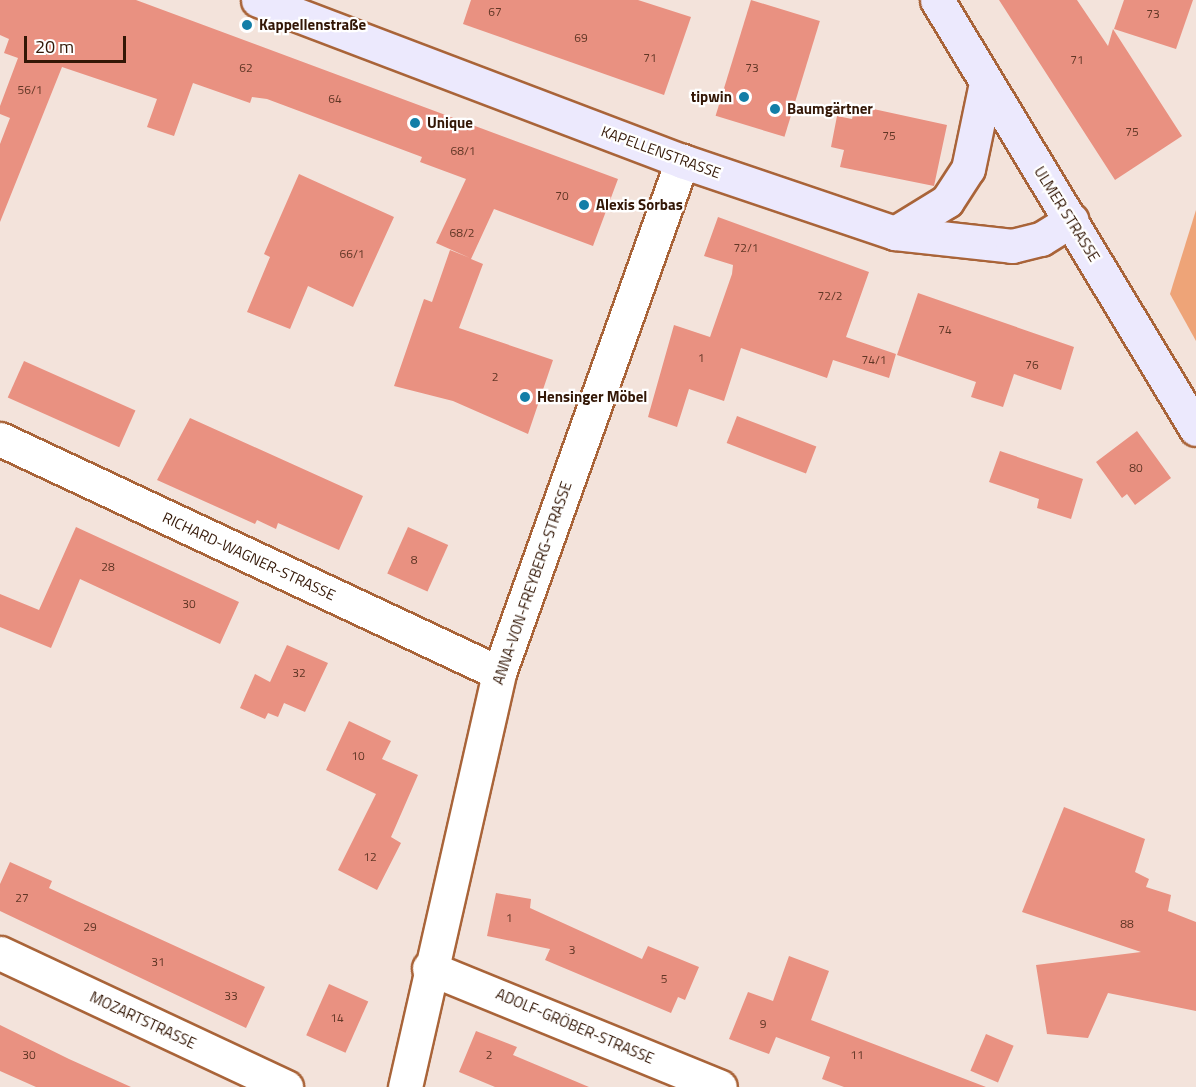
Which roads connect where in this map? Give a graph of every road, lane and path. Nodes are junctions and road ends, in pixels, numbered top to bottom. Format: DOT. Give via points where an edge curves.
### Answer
graph roads {
  1 [pos="258,0"];
  2 [pos="937,0"];
  3 [pos="986,83"];
  4 [pos="682,161"];
  5 [pos="1071,220"];
  6 [pos="895,233"];
  7 [pos="1196,429"];
  8 [pos="0,439"];
  9 [pos="499,673"];
  10 [pos="0,953"];
  11 [pos="429,968"];
  12 [pos="286,1087"];
  13 [pos="405,1087"];
  14 [pos="720,1087"];
  1 -- 4 [label="street, KAPELLENSTRASSE"];
  2 -- 3 [label="street, ULMER STRASSE"];
  3 -- 5 [label="street, ULMER STRASSE"];
  3 -- 6 [label="street" via="968,169 947,201"];
  4 -- 6 [label="street, KAPELLENSTRASSE"];
  4 -- 9 [label="street, ANNA-VON-FREYBERG-STRASSE"];
  5 -- 6 [label="street, KAPELLENSTRASSE" via="1041,239 1012,246"];
  5 -- 7 [label="street, ULMER STRASSE"];
  8 -- 9 [label="street, RICHARD-WAGNER-STRASSE"];
  9 -- 11 [label="street, ANNA-VON-FREYBERG-STRASSE"];
  10 -- 12 [label="street, MOZARTSTRASSE"];
  11 -- 13 [label="street, ANNA-VON-FREYBERG-STRASSE"];
  11 -- 14 [label="street, ADOLF-GRÖBER-STRASSE"];
}
